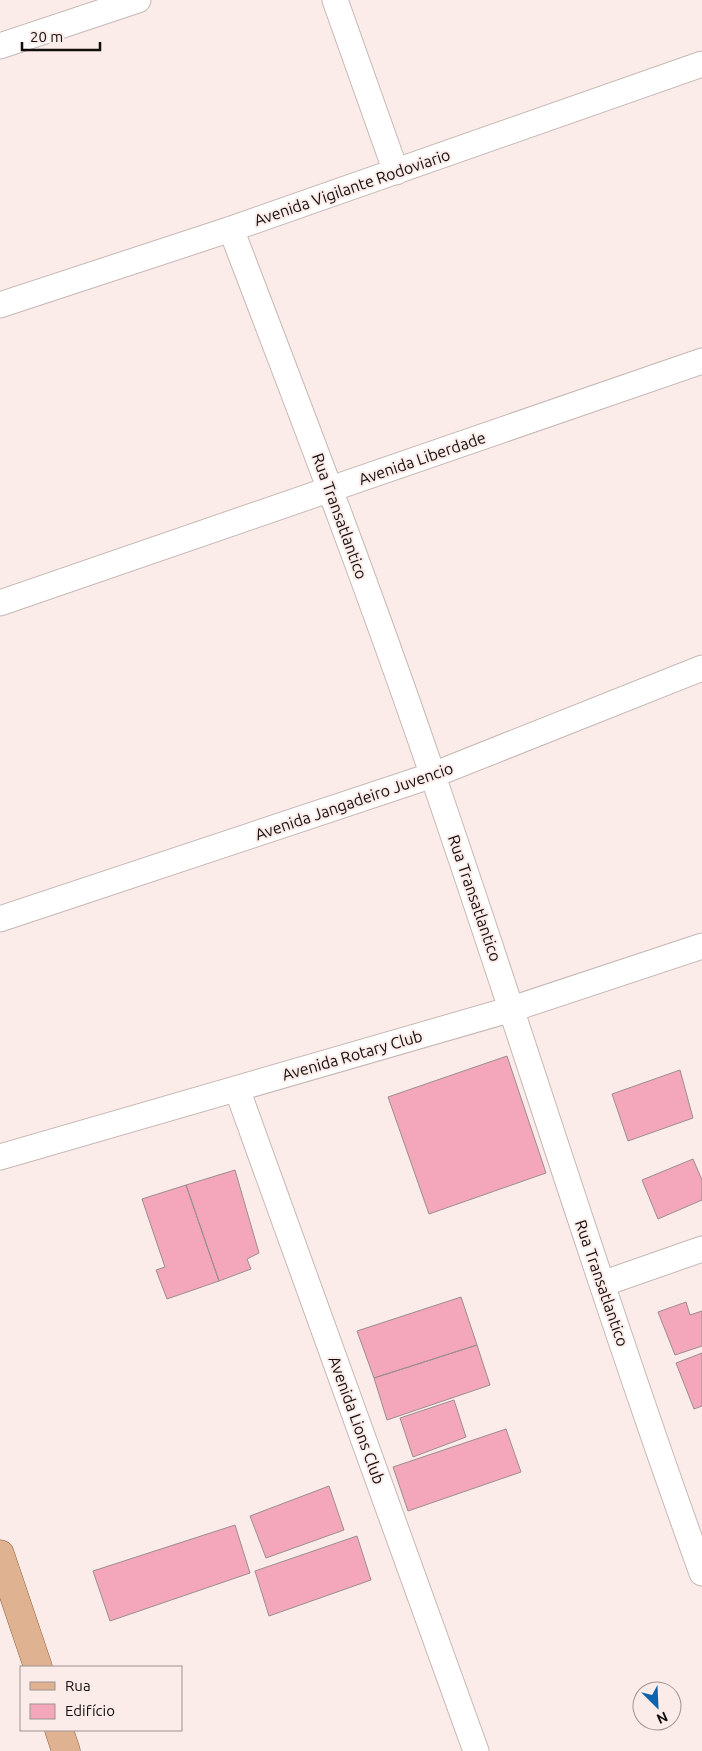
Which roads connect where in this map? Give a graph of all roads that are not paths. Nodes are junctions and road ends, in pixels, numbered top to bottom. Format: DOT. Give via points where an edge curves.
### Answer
graph roads {
  1 [pos="138,0"];
  2 [pos="335,0"];
  3 [pos="0,46"];
  4 [pos="702,64"];
  5 [pos="396,172"];
  6 [pos="231,229"];
  7 [pos="0,305"];
  8 [pos="702,361"];
  9 [pos="330,490"];
  10 [pos="0,603"];
  11 [pos="702,668"];
  12 [pos="433,776"];
  13 [pos="0,919"];
  14 [pos="702,946"];
  15 [pos="512,1009"];
  16 [pos="237,1089"];
  17 [pos="0,1158"];
  18 [pos="702,1248"];
  19 [pos="602,1284"];
  20 [pos="697,1542"];
  21 [pos="0,1554"];
  22 [pos="702,1573"];
  23 [pos="38,1666"];
  24 [pos="58,1731"];
  25 [pos="66,1751"];
  26 [pos="476,1751"];
  1 -- 3 [label="street"];
  2 -- 5 [label="street"];
  4 -- 5 [label="street, Avenida Vigilante Rodoviario"];
  5 -- 6 [label="street, Avenida Vigilante Rodoviario"];
  6 -- 7 [label="street, Avenida Vigilante Rodoviario"];
  6 -- 9 [label="street, Rua Transatlantico"];
  8 -- 9 [label="street, Avenida Liberdade"];
  9 -- 10 [label="street, Avenida Liberdade"];
  9 -- 12 [label="street, Rua Transatlantico"];
  11 -- 12 [label="street, Avenida Jangadeiro Juvencio"];
  12 -- 13 [label="street, Avenida Jangadeiro Juvencio"];
  12 -- 15 [label="street, Rua Transatlantico"];
  14 -- 15 [label="street, Avenida Rotary Club"];
  15 -- 16 [label="street, Avenida Rotary Club"];
  15 -- 19 [label="street, Rua Transatlantico"];
  16 -- 17 [label="street, Avenida Rotary Club"];
  16 -- 26 [label="street, Avenida Lions Club"];
  18 -- 19 [label="street"];
  19 -- 20 [label="street, Rua Transatlantico"];
  20 -- 22 [label="street, Rua Transatlantico"];
  21 -- 23 [label="main road"];
  24 -- 25 [label="main road"];
}
